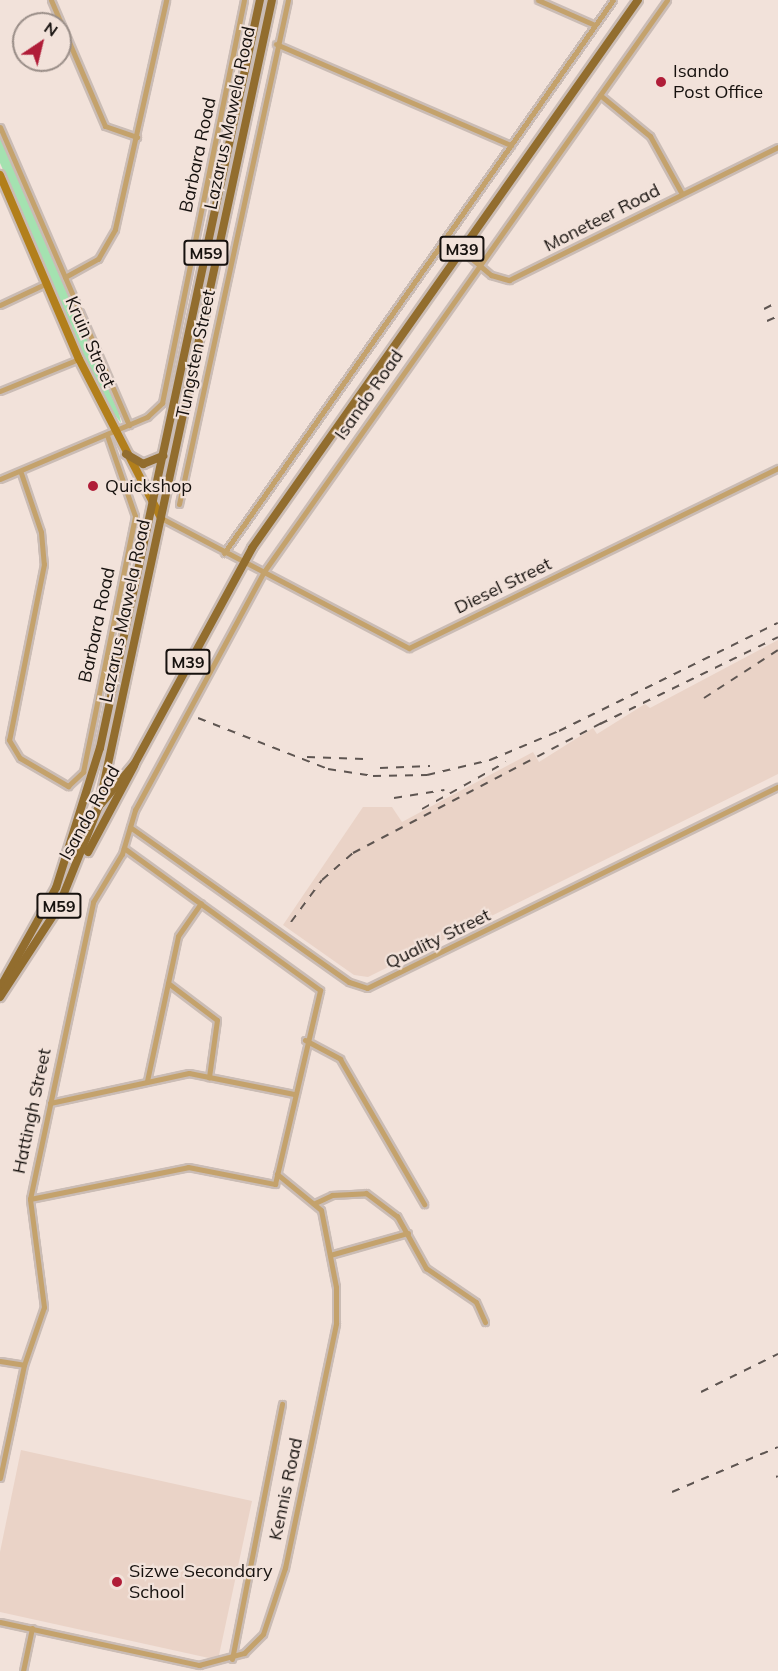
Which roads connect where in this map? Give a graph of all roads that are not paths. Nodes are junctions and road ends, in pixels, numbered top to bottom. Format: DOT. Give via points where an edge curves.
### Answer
graph roads {
  1 [pos="51,0"];
  2 [pos="166,0"];
  3 [pos="244,0"];
  4 [pos="260,0"];
  5 [pos="272,0"];
  6 [pos="288,0"];
  7 [pos="538,0"];
  8 [pos="613,0"];
  9 [pos="638,0"];
  10 [pos="667,0"];
  11 [pos="595,25"];
  12 [pos="276,44"];
  13 [pos="600,95"];
  14 [pos="0,127"];
  15 [pos="137,137"];
  16 [pos="511,145"];
  17 [pos="778,147"];
  18 [pos="0,176"];
  19 [pos="682,194"];
  20 [pos="446,237"];
  21 [pos="462,249"];
  22 [pos="481,265"];
  23 [pos="65,277"];
  24 [pos="47,283"];
  25 [pos="0,305"];
  26 [pos="79,359"];
  27 [pos="0,391"];
  28 [pos="129,425"];
  29 [pos="116,431"];
  30 [pos="107,435"];
  31 [pos="126,454"];
  32 [pos="163,456"];
  33 [pos="778,468"];
  34 [pos="21,473"];
  35 [pos="0,479"];
  36 [pos="179,504"];
  37 [pos="152,507"];
  38 [pos="161,518"];
  39 [pos="224,553"];
  40 [pos="244,562"];
  41 [pos="263,573"];
  42 [pos="135,763"];
  43 [pos="778,787"];
  44 [pos="99,806"];
  45 [pos="130,827"];
  46 [pos="124,848"];
  47 [pos="67,857"];
  48 [pos="73,878"];
  49 [pos="201,903"];
  50 [pos="168,983"];
  51 [pos="0,988"];
  52 [pos="0,997"];
  53 [pos="305,1040"];
  54 [pos="209,1077"];
  55 [pos="147,1081"];
  56 [pos="294,1094"];
  57 [pos="50,1103"];
  58 [pos="277,1174"];
  59 [pos="30,1199"];
  60 [pos="315,1203"];
  61 [pos="424,1204"];
  62 [pos="408,1233"];
  63 [pos="330,1255"];
  64 [pos="485,1322"];
  65 [pos="0,1361"];
  66 [pos="24,1365"];
  67 [pos="282,1404"];
  68 [pos="1,1466"];
  69 [pos="0,1478"];
  70 [pos="0,1622"];
  71 [pos="32,1628"];
  72 [pos="232,1659"];
  73 [pos="191,1663"];
  74 [pos="23,1671"];
  75 [pos="190,1671"];
  1 -- 15 [label="street" via="105,126"];
  2 -- 15 [label="street"];
  3 -- 28 [label="street, Barbara Road" via="162,403 153,415"];
  4 -- 32 [label="main road, Lazarus Mawela Road / M59"];
  5 -- 38 [label="main road, Lazarus Mawela Road / M59"];
  6 -- 12 [label="street, Tungsten Street"];
  7 -- 11 [label="street"];
  8 -- 11 [label="street, Isando Road"];
  9 -- 21 [label="main road, Isando Road / M39"];
  10 -- 13 [label="street, Isando Road"];
  11 -- 16 [label="street, Isando Road"];
  12 -- 16 [label="street"];
  12 -- 36 [label="street, Tungsten Street"];
  13 -- 19 [label="street" via="650,136"];
  13 -- 22 [label="street, Isando Road"];
  14 -- 23 [label="street, Kruin Street"];
  15 -- 23 [label="street" via="108,246 94,263"];
  16 -- 20 [label="street, Isando Road"];
  17 -- 19 [label="street, Moneteer Road"];
  18 -- 24 [label="main road, Kruin Street"];
  19 -- 22 [label="street, Moneteer Road" via="514,279 497,279"];
  20 -- 21 [label="street, Moneteer Road"];
  20 -- 39 [label="street, Isando Road"];
  21 -- 22 [label="street, Moneteer Road"];
  21 -- 40 [label="main road, Isando Road / M39"];
  22 -- 41 [label="street, Isando Road"];
  23 -- 28 [label="street, Kruin Street"];
  24 -- 25 [label="street"];
  24 -- 26 [label="main road, Kruin Street"];
  26 -- 27 [label="street"];
  26 -- 29 [label="main road, Kruin Street"];
  28 -- 29 [label="street, Barbara Road"];
  29 -- 30 [label="street, Barbara Road"];
  29 -- 31 [label="main road, Kruin Street"];
  30 -- 34 [label="street, Barbara Road"];
  30 -- 34 [label="street, Barbara Road" via="135,516 83,772 73,785 56,783 20,758 9,740 44,564 41,532"];
  31 -- 32 [label="main road" via="143,464"];
  31 -- 37 [label="main road, Kruin Street"];
  32 -- 37 [label="main road, Lazarus Mawela Road / M59"];
  33 -- 41 [label="street, Diesel Street" via="414,648 393,645"];
  34 -- 35 [label="street, Barbara Road"];
  37 -- 38 [label="main road, Kruin Street"];
  37 -- 47 [label="main road, Lazarus Mawela Road / M59" via="107,719"];
  38 -- 39 [label="street"];
  38 -- 44 [label="main road, Lazarus Mawela Road / M59"];
  39 -- 40 [label="street"];
  40 -- 41 [label="street, Diesel Street"];
  40 -- 42 [label="main road, Isando Road / M39"];
  41 -- 45 [label="street, Isando Road"];
  42 -- 44 [label="main road, Isando Road / M39"];
  42 -- 48 [label="main road, Isando Road / M39"];
  43 -- 45 [label="street, Quality Street" via="367,988 349,982"];
  44 -- 47 [label="main road, M39"];
  44 -- 48 [label="main road, Lazarus Mawela Road / M59"];
  45 -- 46 [label="street, Hattingh Street"];
  46 -- 49 [label="street"];
  46 -- 57 [label="street, Hattingh Street" via="93,902"];
  47 -- 51 [label="main road, Lazarus Mawela Road / M59" via="46,910"];
  48 -- 52 [label="main road, Lazarus Mawela Road / M59" via="44,934"];
  49 -- 50 [label="street" via="178,936"];
  49 -- 53 [label="street" via="315,984 320,996"];
  50 -- 54 [label="street" via="219,1023"];
  50 -- 55 [label="street"];
  53 -- 56 [label="street"];
  53 -- 61 [label="street" via="340,1059"];
  54 -- 55 [label="street" via="189,1073"];
  54 -- 56 [label="street"];
  55 -- 57 [label="street"];
  56 -- 58 [label="street"];
  57 -- 59 [label="street, Hattingh Street"];
  58 -- 59 [label="street" via="275,1184 193,1167"];
  58 -- 60 [label="street"];
  59 -- 66 [label="street, Hattingh Street" via="44,1301"];
  60 -- 62 [label="street" via="332,1195 366,1193 397,1216"];
  60 -- 63 [label="street, Kennis Road"];
  62 -- 63 [label="street"];
  62 -- 64 [label="street" via="426,1269 476,1302"];
  63 -- 72 [label="street, Kennis Road" via="336,1323 275,1607 254,1645"];
  65 -- 66 [label="street"];
  66 -- 68 [label="street, Hattingh Street"];
  67 -- 72 [label="street"];
  68 -- 69 [label="street, Hattingh Street"];
  70 -- 71 [label="street"];
  71 -- 73 [label="street"];
  71 -- 74 [label="street"];
  72 -- 73 [label="street"];
  73 -- 75 [label="street"];
}
